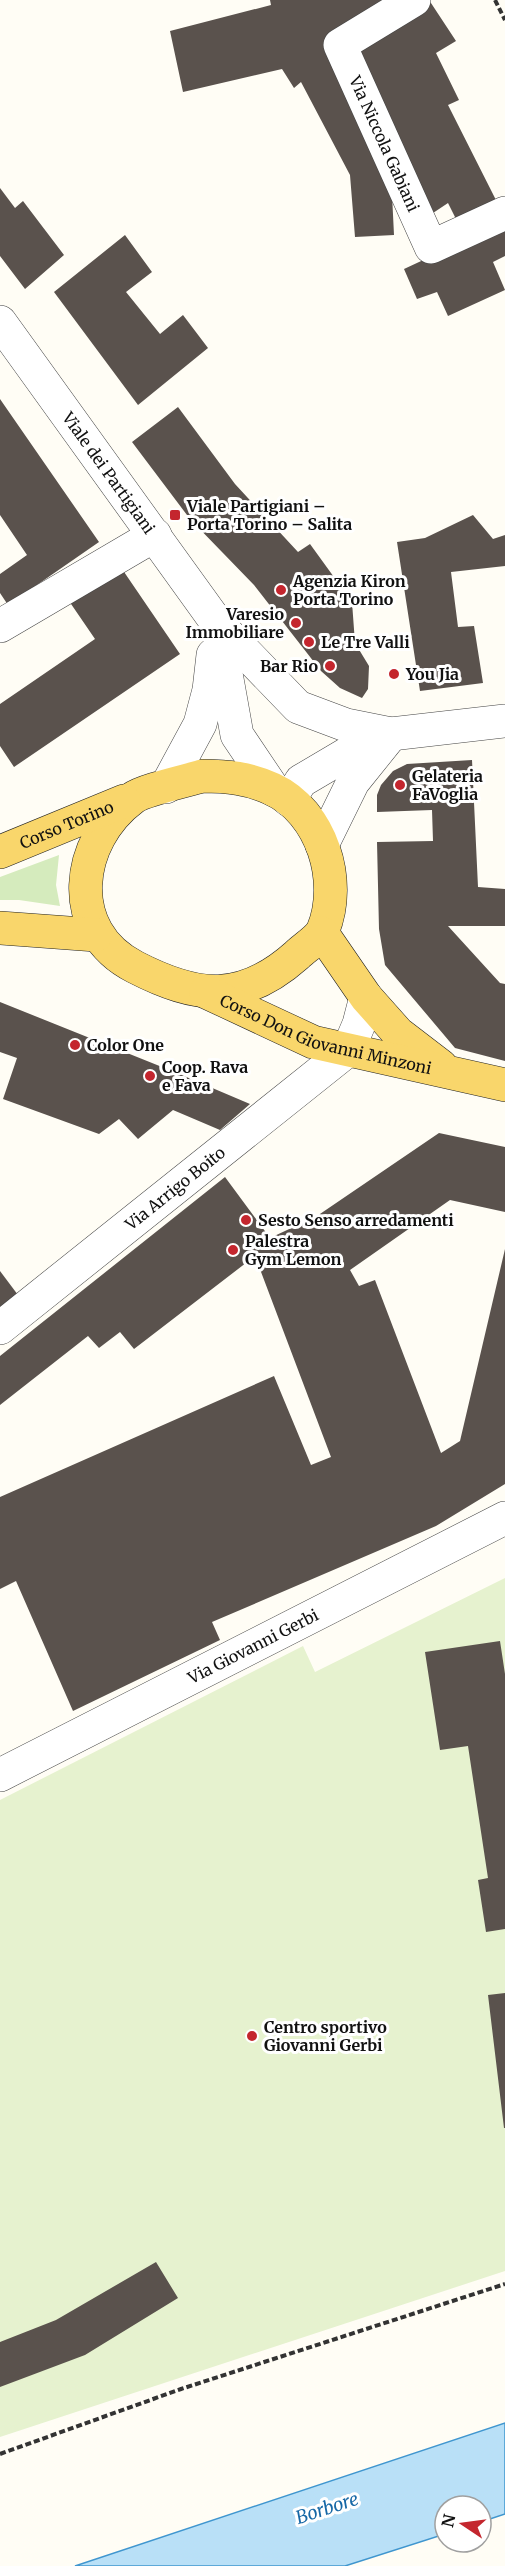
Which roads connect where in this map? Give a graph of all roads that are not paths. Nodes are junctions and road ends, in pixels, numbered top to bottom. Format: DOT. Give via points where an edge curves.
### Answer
graph roads {
  1 [pos="414,0"];
  2 [pos="505,213"];
  3 [pos="0,322"];
  4 [pos="155,536"];
  5 [pos="217,623"];
  6 [pos="0,626"];
  7 [pos="505,721"];
  8 [pos="391,734"];
  9 [pos="166,787"];
  10 [pos="281,795"];
  11 [pos="134,797"];
  12 [pos="322,845"];
  13 [pos="0,852"];
  14 [pos="0,928"];
  15 [pos="322,933"];
  16 [pos="96,935"];
  17 [pos="206,992"];
  18 [pos="366,997"];
  19 [pos="348,1050"];
  20 [pos="447,1071"];
  21 [pos="505,1085"];
  22 [pos="0,1328"];
  23 [pos="505,1518"];
  24 [pos="0,1775"];
  1 -- 2 [label="street, Via Niccola Gabiani" via="340,45 431,247"];
  3 -- 4 [label="street, Viale dei Partigiani"];
  4 -- 5 [label="street, Viale dei Partigiani"];
  4 -- 6 [label="street"];
  5 -- 8 [label="street" via="298,708 346,725"];
  5 -- 9 [label="street" via="209,690 200,724"];
  5 -- 10 [label="street, Viale dei Partigiani" via="237,735"];
  7 -- 8 [label="street"];
  8 -- 10 [label="street" via="362,745"];
  8 -- 12 [label="street" via="353,782"];
  9 -- 10 [label="main road, Corso Torino" via="202,776 239,777"];
  9 -- 11 [label="main road, Corso Torino"];
  10 -- 12 [label="main road" via="309,820"];
  11 -- 13 [label="main road, Corso Torino"];
  11 -- 16 [label="main road" via="103,830 90,858 85,899"];
  12 -- 15 [label="main road" via="330,874 330,894"];
  14 -- 16 [label="main road"];
  15 -- 17 [label="main road" via="274,975 238,990"];
  15 -- 18 [label="main road, Corso Don Giovanni Minzoni"];
  16 -- 17 [label="main road" via="121,960 167,984"];
  17 -- 19 [label="main road, Corso Don Giovanni Minzoni" via="313,1042"];
  18 -- 19 [label="street"];
  18 -- 20 [label="main road, Corso Don Giovanni Minzoni" via="398,1033"];
  19 -- 20 [label="main road, Corso Don Giovanni Minzoni"];
  19 -- 22 [label="street, Via Arrigo Boito"];
  20 -- 21 [label="main road, Corso Don Giovanni Minzoni"];
  23 -- 24 [label="street, Via Giovanni Gerbi"];
}
